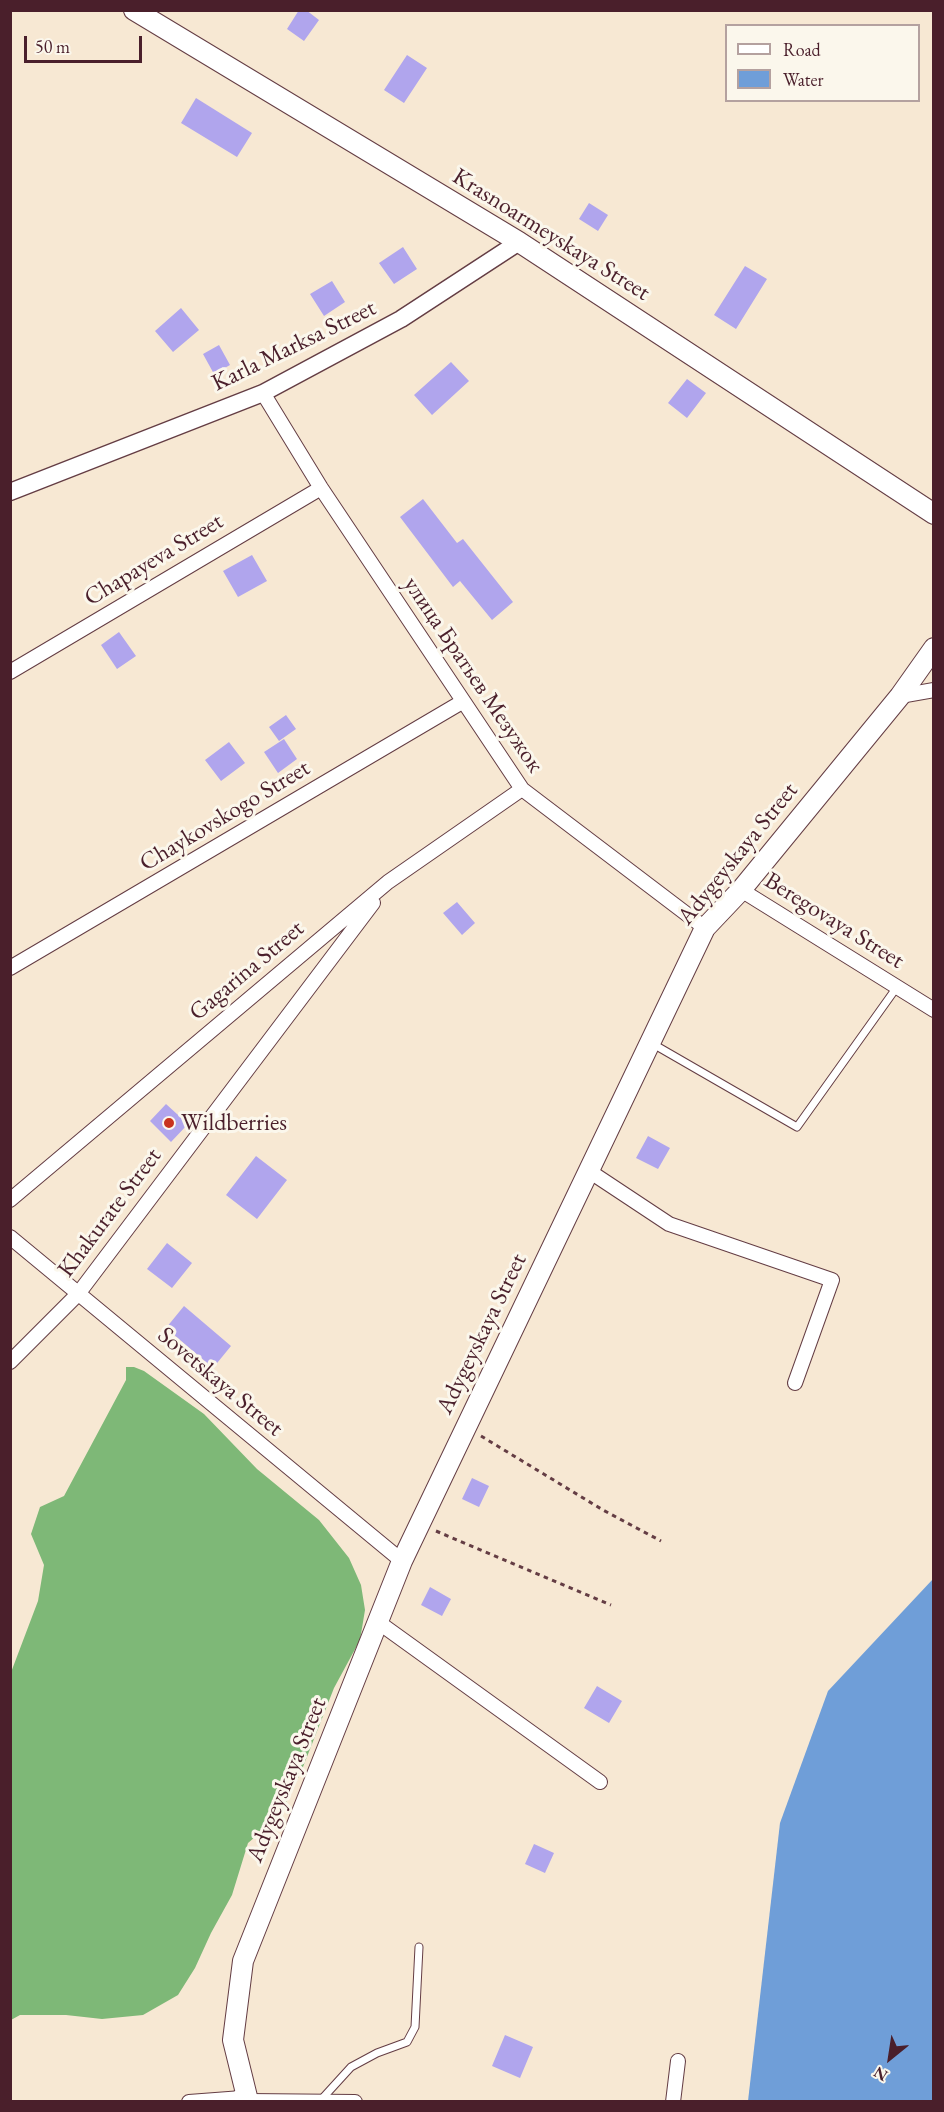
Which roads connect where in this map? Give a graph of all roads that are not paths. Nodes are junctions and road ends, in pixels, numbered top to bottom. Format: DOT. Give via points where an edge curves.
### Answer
graph roads {
  1 [pos="134,10"];
  2 [pos="519,243"];
  3 [pos="263,393"];
  4 [pos="321,488"];
  5 [pos="10,492"];
  6 [pos="933,514"];
  7 [pos="933,648"];
  8 [pos="10,672"];
  9 [pos="933,690"];
  10 [pos="900,696"];
  11 [pos="462,702"];
  12 [pos="522,789"];
  13 [pos="388,882"];
  14 [pos="741,890"];
  15 [pos="705,928"];
  16 [pos="10,968"];
  17 [pos="897,987"];
  18 [pos="933,1010"];
  19 [pos="650,1042"];
  20 [pos="589,1171"];
  21 [pos="10,1200"];
  22 [pos="10,1237"];
  23 [pos="78,1294"];
  24 [pos="10,1362"];
  25 [pos="795,1383"];
  26 [pos="402,1561"];
  27 [pos="378,1622"];
  28 [pos="600,1782"];
  29 [pos="419,1947"];
  30 [pos="678,2061"];
  31 [pos="244,2100"];
  32 [pos="320,2101"];
  33 [pos="189,2102"];
  34 [pos="355,2102"];
  35 [pos="673,2102"];
  1 -- 2 [label="main road, Krasnoarmeyskaya Street"];
  2 -- 3 [label="street, Karla Marksa Street" via="401,319"];
  2 -- 6 [label="main road, Krasnoarmeyskaya Street"];
  3 -- 4 [label="street, улица Братьев Мезужок"];
  3 -- 5 [label="street, Karla Marksa Street"];
  4 -- 8 [label="street, Chapayeva Street"];
  4 -- 11 [label="street, улица Братьев Мезужок"];
  7 -- 10 [label="main road, Adygeyskaya Street"];
  9 -- 10 [label="street"];
  10 -- 14 [label="main road, Adygeyskaya Street"];
  11 -- 12 [label="street, улица Братьев Мезужок"];
  11 -- 16 [label="street, Chaykovskogo Street"];
  12 -- 13 [label="street, Gagarina Street"];
  12 -- 15 [label="street, улица Братьев Мезужок"];
  13 -- 21 [label="street, Gagarina Street"];
  13 -- 23 [label="street, Khakurate Street"];
  14 -- 15 [label="main road, Adygeyskaya Street"];
  14 -- 17 [label="street, Beregovaya Street"];
  15 -- 19 [label="main road, Adygeyskaya Street"];
  17 -- 18 [label="street, Beregovaya Street"];
  17 -- 19 [label="lane" via="797,1127"];
  19 -- 20 [label="main road, Adygeyskaya Street"];
  20 -- 25 [label="street" via="669,1224 832,1280"];
  20 -- 26 [label="main road, Adygeyskaya Street"];
  22 -- 23 [label="street, Sovetskaya Street"];
  23 -- 24 [label="street, Khakurate Street"];
  23 -- 26 [label="street, Sovetskaya Street"];
  26 -- 27 [label="main road, Adygeyskaya Street"];
  27 -- 28 [label="street"];
  27 -- 31 [label="main road, Adygeyskaya Street" via="243,1961 233,2040"];
  29 -- 32 [label="lane" via="415,2027 407,2042 351,2067"];
  30 -- 35 [label="street"];
  31 -- 32 [label="street"];
  31 -- 33 [label="street"];
  32 -- 34 [label="street"];
}
